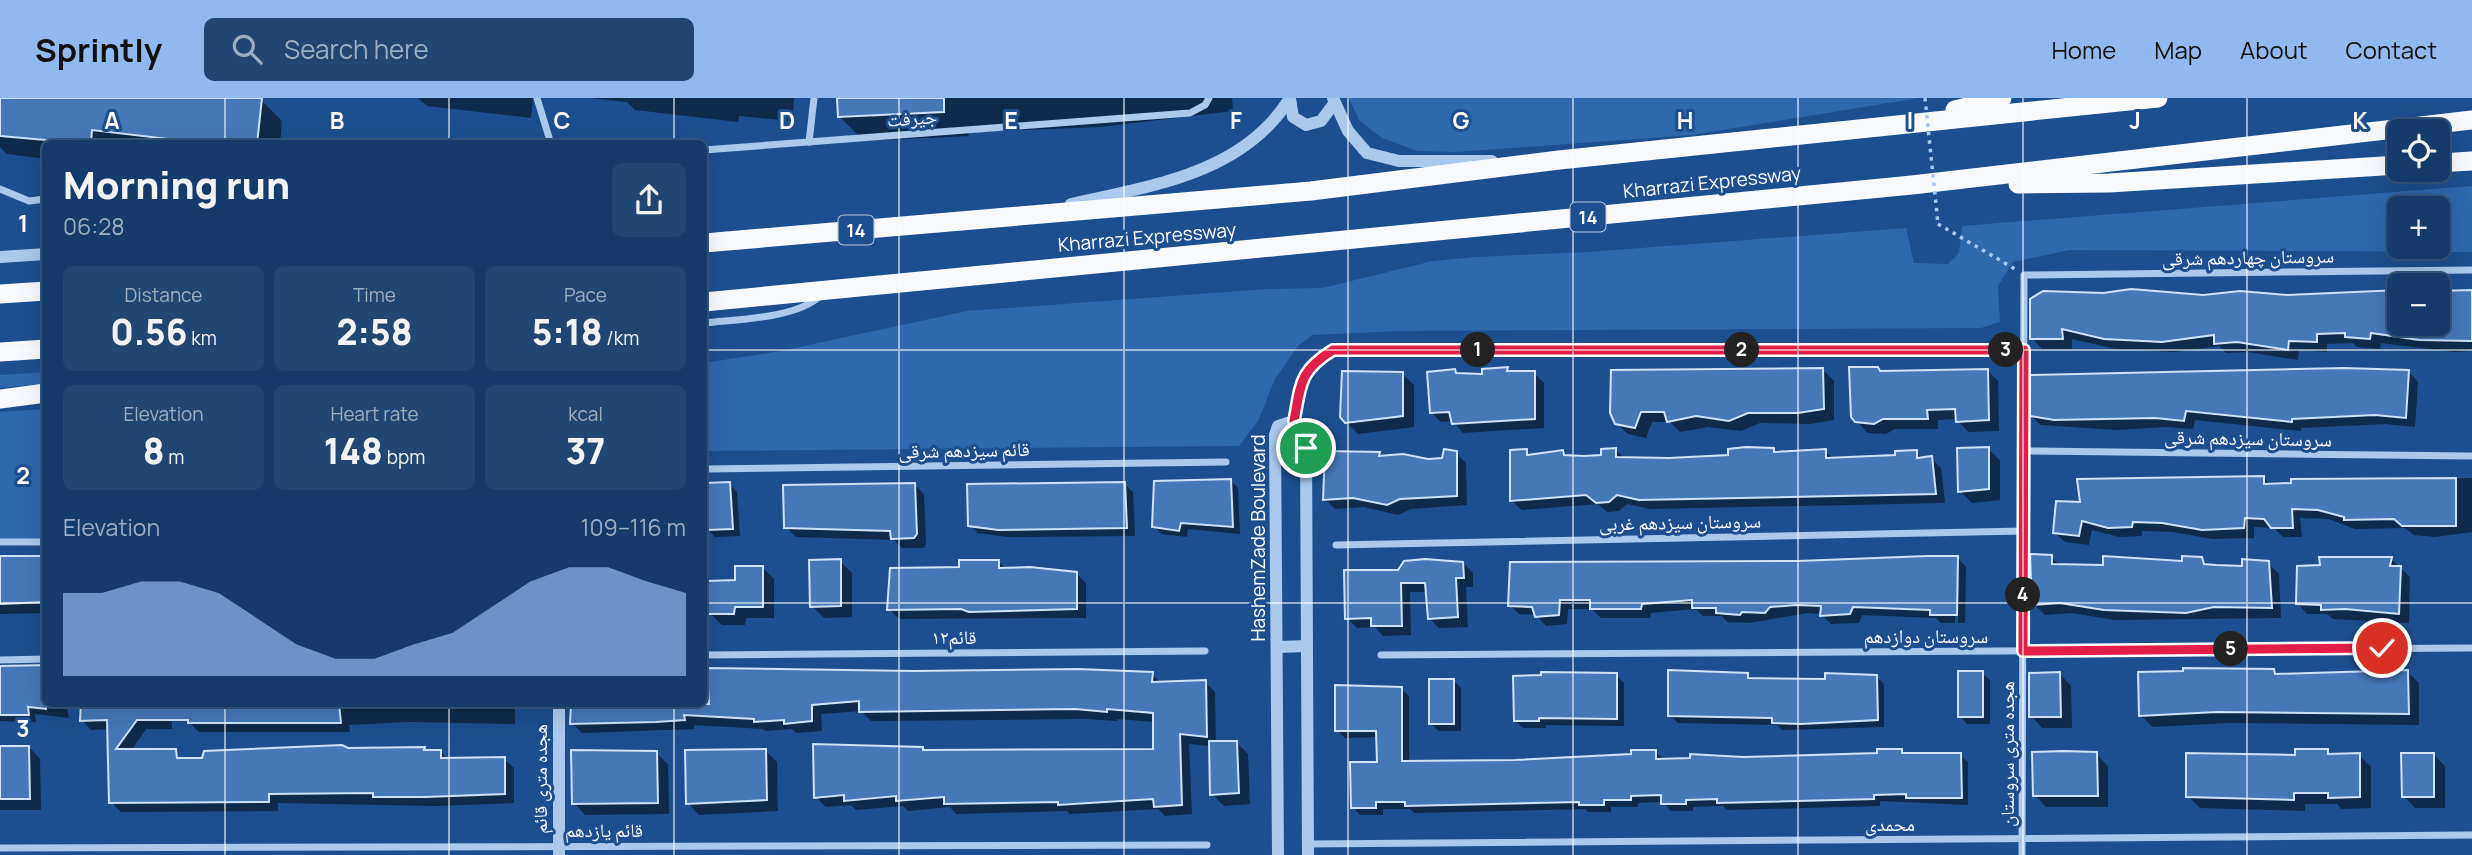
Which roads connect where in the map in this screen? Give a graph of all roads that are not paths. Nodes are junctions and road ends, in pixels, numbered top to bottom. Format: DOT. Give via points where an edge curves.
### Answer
graph roads {
  1 [pos="537,98"];
  2 [pos="814,98"];
  3 [pos="2002,98"];
  4 [pos="2158,98"];
  5 [pos="1290,99"];
  6 [pos="1207,102"];
  7 [pos="1333,102"];
  8 [pos="2472,120"];
  9 [pos="1895,126"];
  10 [pos="550,140"];
  11 [pos="809,142"];
  12 [pos="707,150"];
  13 [pos="1559,160"];
  14 [pos="2472,160"];
  15 [pos="2450,162"];
  16 [pos="2387,166"];
  17 [pos="1912,185"];
  18 [pos="0,189"];
  19 [pos="42,200"];
  20 [pos="1009,218"];
  21 [pos="707,243"];
  22 [pos="0,248"];
  23 [pos="40,254"];
  24 [pos="0,257"];
  25 [pos="2472,270"];
  26 [pos="2024,275"];
  27 [pos="827,290"];
  28 [pos="42,291"];
  29 [pos="0,294"];
  30 [pos="707,302"];
  31 [pos="707,323"];
  32 [pos="42,349"];
  33 [pos="2024,350"];
  34 [pos="0,352"];
  35 [pos="42,394"];
  36 [pos="0,399"];
  37 [pos="1294,421"];
  38 [pos="2024,451"];
  39 [pos="2472,456"];
  40 [pos="1226,462"];
  41 [pos="707,469"];
  42 [pos="2024,531"];
  43 [pos="0,542"];
  44 [pos="42,542"];
  45 [pos="1336,545"];
  46 [pos="1307,646"];
  47 [pos="1277,648"];
  48 [pos="2472,648"];
  49 [pos="2023,651"];
  50 [pos="1205,652"];
  51 [pos="707,655"];
  52 [pos="1381,655"];
  53 [pos="42,659"];
  54 [pos="0,660"];
  55 [pos="559,707"];
  56 [pos="2472,835"];
  57 [pos="2022,839"];
  58 [pos="1207,845"];
  59 [pos="0,848"];
  60 [pos="1308,850"];
  61 [pos="559,851"];
  62 [pos="1278,855"];
  63 [pos="2022,855"];
  1 -- 10 [label="street"];
  2 -- 11 [label="street"];
  3 -- 9 [label="highway"];
  4 -- 9 [label="highway, Kharrazi Expressway / 14"];
  5 -- 7 [label="street" via="1293,117 1306,125 1321,121"];
  5 -- 20 [label="street" via="1264,130 1214,166 1167,183"];
  6 -- 11 [label="street, جيرفت" via="1190,113"];
  7 -- 13 [label="street" via="1348,131 1367,153 1389,159"];
  8 -- 17 [label="highway, Kharrazi Expressway / 14"];
  9 -- 13 [label="highway, Kharrazi Expressway / 14"];
  11 -- 12 [label="street, جيرفت"];
  13 -- 20 [label="highway, Kharrazi Expressway / 14" via="1311,191"];
  14 -- 15 [label="highway"];
  16 -- 17 [label="highway" via="2109,183"];
  17 -- 27 [label="highway, Kharrazi Expressway / 14"];
  18 -- 19 [label="street" via="29,201"];
  20 -- 21 [label="highway, Kharrazi Expressway / 14"];
  22 -- 23 [label="street"];
  23 -- 24 [label="street"];
  25 -- 26 [label="street, سروستان چهاردهم شرقی"];
  26 -- 33 [label="street, هجده متری سروستان"];
  27 -- 30 [label="highway, Kharrazi Expressway / 14"];
  27 -- 31 [label="street" via="813,303 774,315"];
  28 -- 29 [label="highway"];
  32 -- 34 [label="highway"];
  33 -- 37 [label="street" via="1333,350 1310,364"];
  33 -- 38 [label="street, هجده متری سروستان"];
  35 -- 36 [label="highway"];
  37 -- 46 [label="street, HashemZade Boulevard" via="1305,433"];
  37 -- 47 [label="street, HashemZade Boulevard" via="1278,426 1275,435"];
  38 -- 39 [label="street, سروستان سیزدهم شرقی"];
  38 -- 42 [label="street, هجده متری سروستان"];
  40 -- 41 [label="street, قائم سیزدهم شرقی"];
  42 -- 45 [label="street, سروستان سیزدهم غربی"];
  42 -- 49 [label="street, هجده متری سروستان"];
  43 -- 44 [label="street"];
  46 -- 47 [label="street"];
  46 -- 60 [label="street, HashemZade Boulevard"];
  47 -- 62 [label="street, HashemZade Boulevard"];
  48 -- 49 [label="street, سروستان دوازدهم"];
  49 -- 52 [label="street, سروستان دوازدهم"];
  49 -- 57 [label="street, هجده متری سروستان"];
  50 -- 51 [label="street, قائم۱۲"];
  53 -- 54 [label="street"];
  55 -- 61 [label="street, هجده متری قائم"];
  56 -- 57 [label="street, محمدی"];
  57 -- 60 [label="street, محمدی"];
  57 -- 63 [label="street, هجده متری سروستان"];
  58 -- 61 [label="street, قائم یازدهم"];
  59 -- 61 [label="street, قائم یازدهم"];
}
